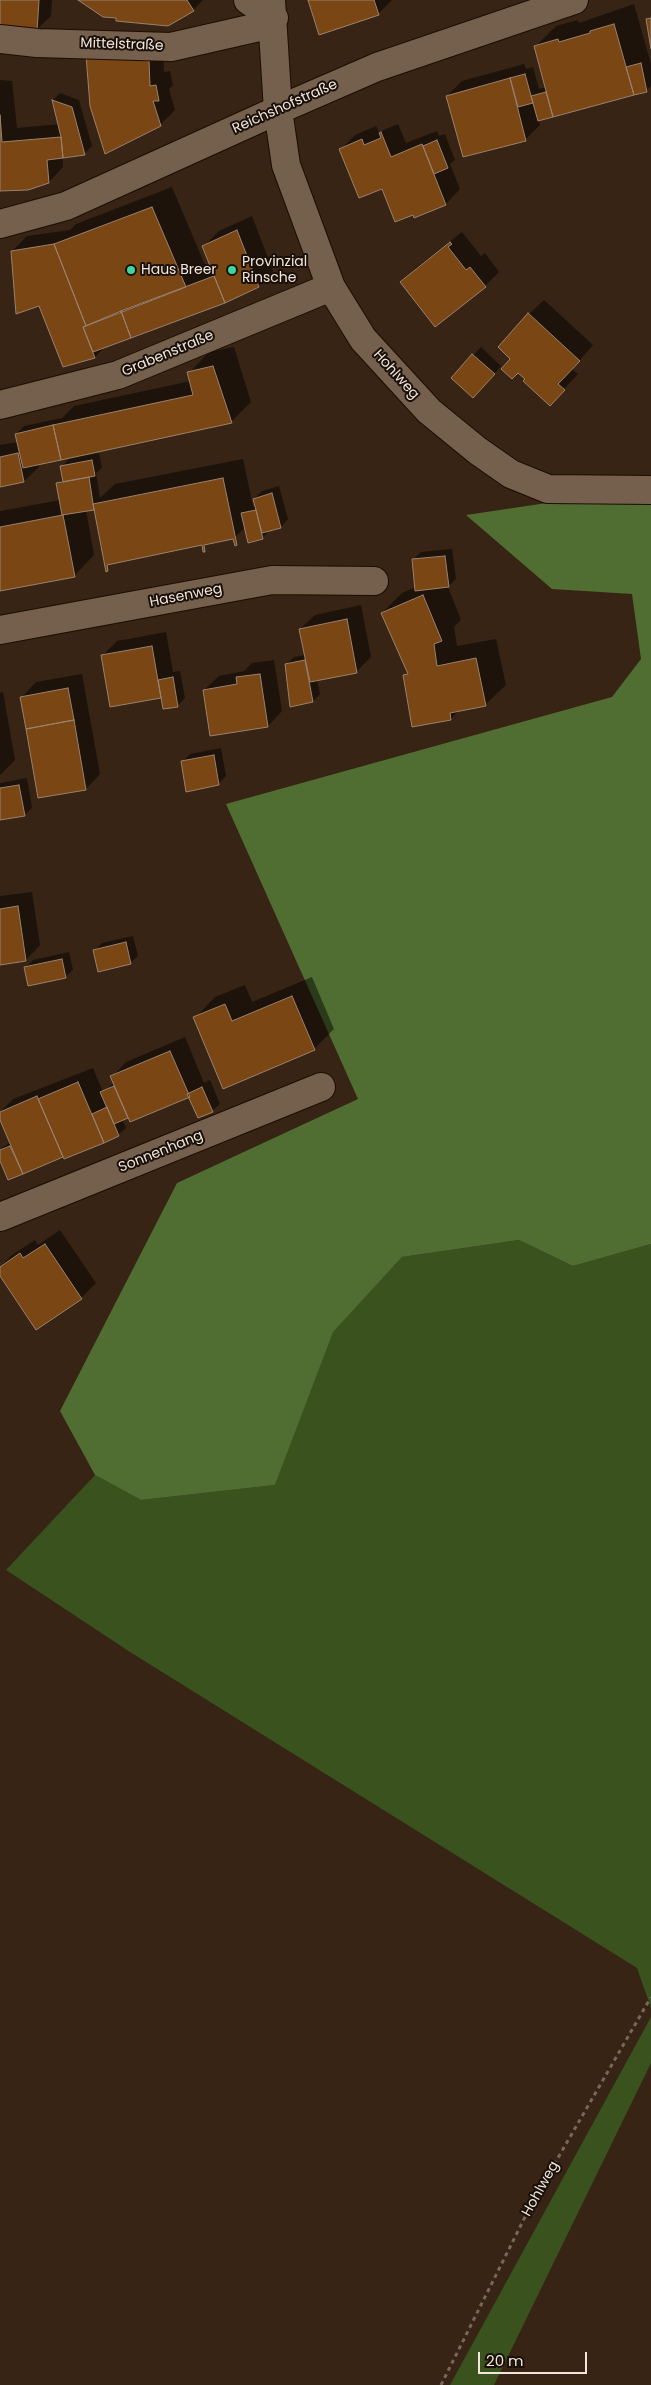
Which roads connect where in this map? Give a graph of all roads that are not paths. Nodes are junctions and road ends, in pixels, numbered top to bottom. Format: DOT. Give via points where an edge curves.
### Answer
graph roads {
  1 [pos="248,0"];
  2 [pos="574,0"];
  3 [pos="272,14"];
  4 [pos="0,39"];
  5 [pos="278,110"];
  6 [pos="0,224"];
  7 [pos="331,288"];
  8 [pos="0,405"];
  9 [pos="651,490"];
  10 [pos="374,581"];
  11 [pos="0,630"];
  12 [pos="321,1087"];
  13 [pos="0,1217"];
  1 -- 3 [label="street"];
  2 -- 5 [label="street, Reichshofstraße" via="377,67"];
  3 -- 4 [label="street, Mittelstraße" via="171,47"];
  3 -- 5 [label="street, Hohlweg"];
  5 -- 6 [label="street, Reichshofstraße" via="66,206"];
  5 -- 7 [label="street, Hohlweg" via="286,165"];
  7 -- 8 [label="street, Grabenstraße" via="118,375"];
  7 -- 9 [label="street, Hohlweg" via="363,339 429,411 512,474 548,489"];
  10 -- 11 [label="street, Hasenweg" via="272,580"];
  12 -- 13 [label="street, Sonnenhang"];
}
